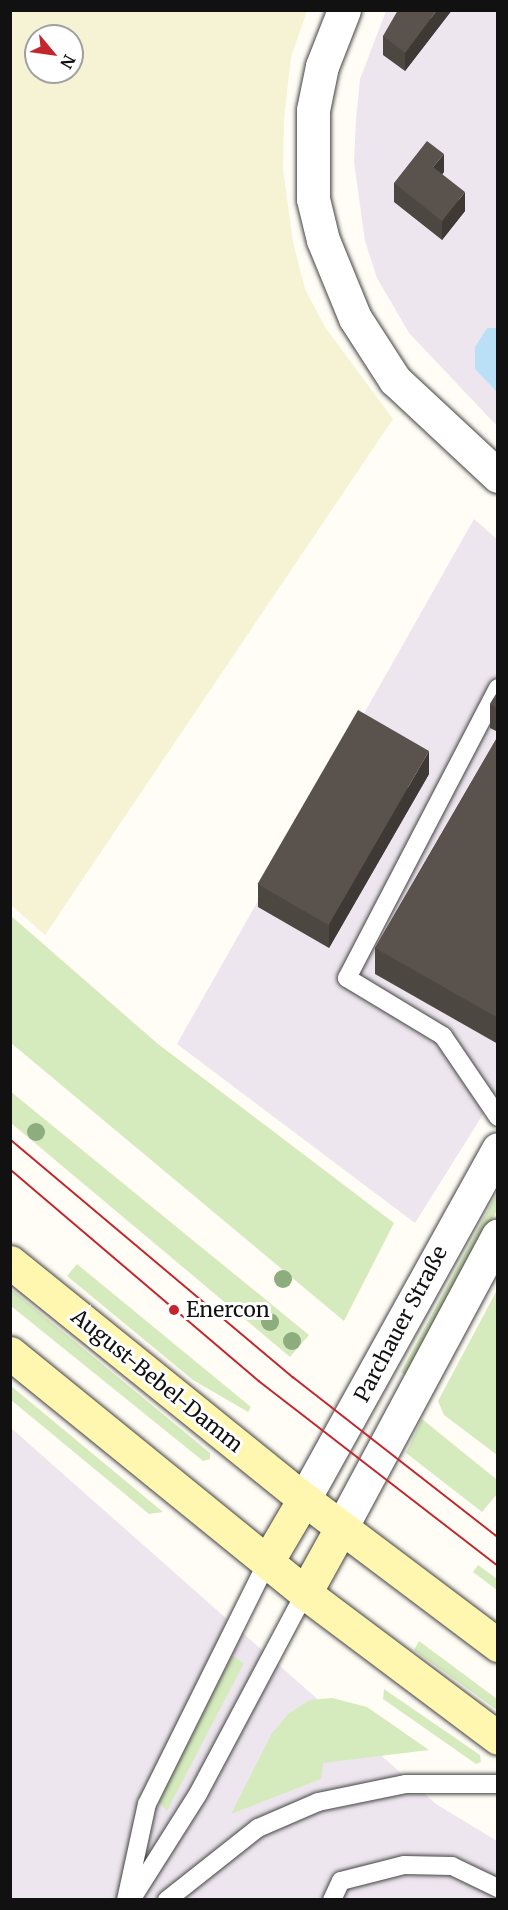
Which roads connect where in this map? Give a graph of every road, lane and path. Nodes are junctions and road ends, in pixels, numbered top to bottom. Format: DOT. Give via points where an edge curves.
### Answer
graph roads {
  1 [pos="344,10"];
  2 [pos="498,476"];
  3 [pos="498,688"];
  4 [pos="498,1117"];
  5 [pos="498,1149"];
  6 [pos="498,1235"];
  7 [pos="10,1262"];
  8 [pos="10,1353"];
  9 [pos="304,1499"];
  10 [pos="341,1528"];
  11 [pos="267,1562"];
  12 [pos="305,1593"];
  13 [pos="498,1646"];
  14 [pos="498,1738"];
  15 [pos="498,1784"];
  16 [pos="498,1888"];
  17 [pos="129,1899"];
  18 [pos="167,1899"];
  19 [pos="332,1899"];
  1 -- 2 [label="street" via="322,66 313,110 313,199 323,240 355,318 395,380"];
  3 -- 4 [label="lane" via="347,978 443,1036"];
  5 -- 9 [label="street, Parchauer Straße"];
  6 -- 10 [label="street, Parchauer Straße"];
  7 -- 9 [label="main road, August-Bebel-Damm"];
  8 -- 11 [label="main road"];
  9 -- 10 [label="main road, August-Bebel-Damm"];
  9 -- 11 [label="main road"];
  10 -- 12 [label="main road"];
  10 -- 13 [label="main road, August-Bebel-Damm"];
  11 -- 12 [label="main road"];
  11 -- 17 [label="lane" via="147,1804"];
  12 -- 14 [label="main road"];
  12 -- 17 [label="lane" via="198,1794"];
  15 -- 18 [label="lane" via="406,1784 318,1802 258,1828"];
  16 -- 19 [label="lane" via="452,1866 404,1865 341,1881"];
}
